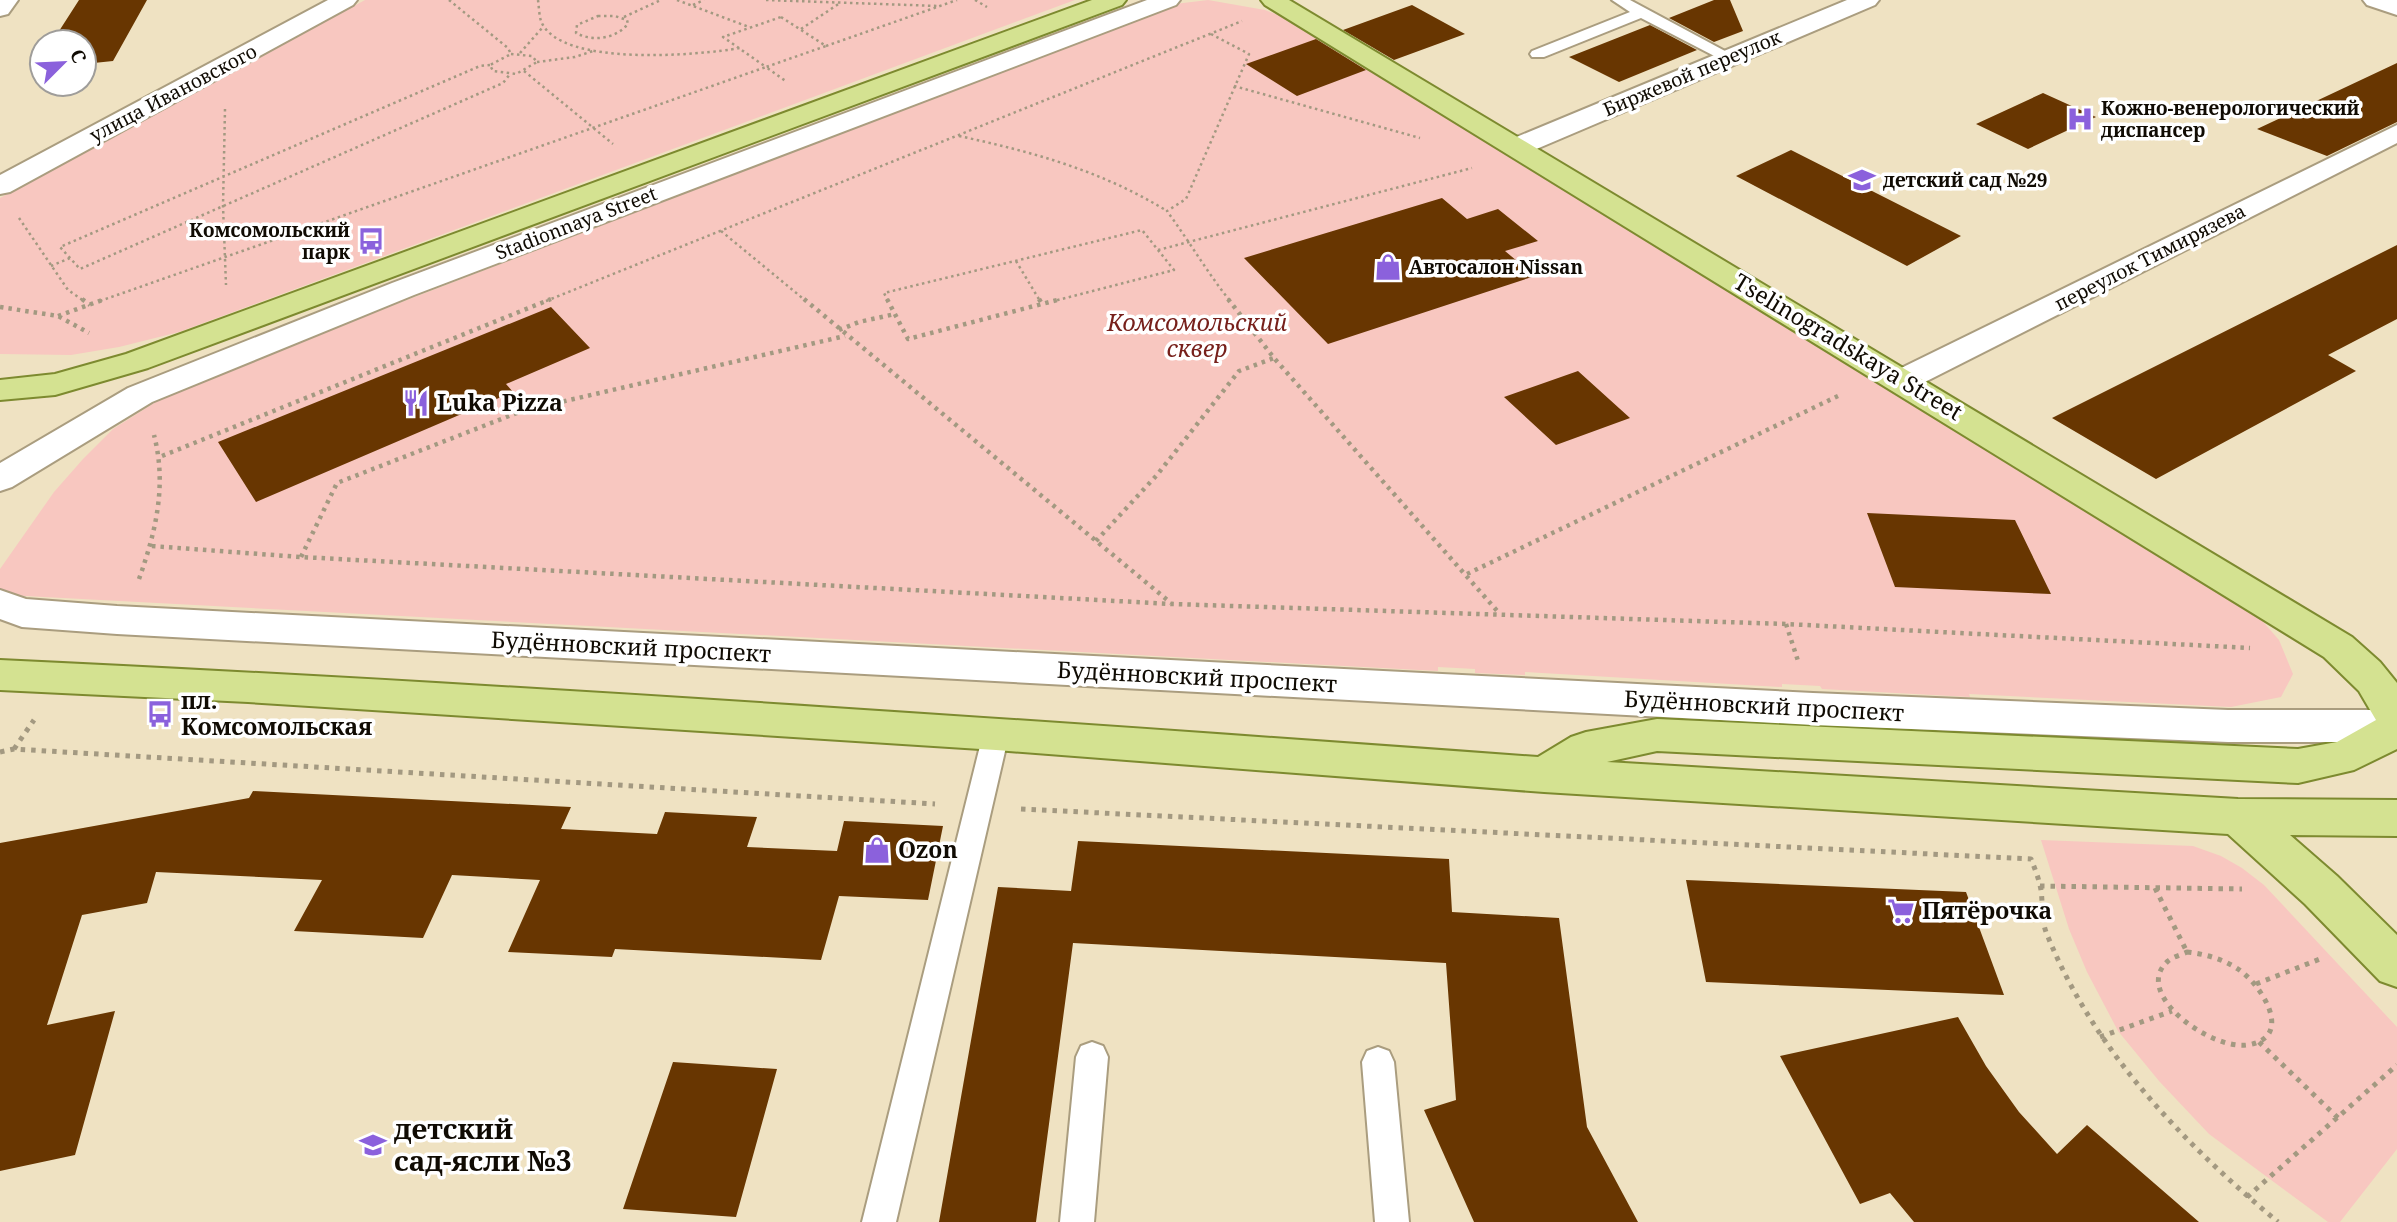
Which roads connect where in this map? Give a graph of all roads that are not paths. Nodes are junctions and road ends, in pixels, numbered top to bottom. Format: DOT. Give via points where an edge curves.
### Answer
graph roads {
  1 [pos="6,0"];
  2 [pos="345,0"];
  3 [pos="1114,0"];
  4 [pos="1168,0"];
  5 [pos="1619,0"];
  6 [pos="1867,0"];
  7 [pos="2375,0"];
  8 [pos="1278,2"];
  9 [pos="2397,8"];
  10 [pos="0,9"];
  11 [pos="1642,12"];
  12 [pos="1538,54"];
  13 [pos="1730,58"];
  14 [pos="2397,133"];
  15 [pos="1517,146"];
  16 [pos="0,186"];
  17 [pos="1903,380"];
  18 [pos="0,390"];
  19 [pos="0,479"];
  20 [pos="0,604"];
  21 [pos="0,675"];
  22 [pos="2397,725"];
  23 [pos="996,734"];
  24 [pos="1544,775"];
  25 [pos="2238,817"];
  26 [pos="2397,818"];
  27 [pos="2384,953"];
  28 [pos="1092,1057"];
  29 [pos="1378,1062"];
  30 [pos="879,1222"];
  31 [pos="1077,1222"];
  32 [pos="1392,1222"];
  1 -- 10 [label="street"];
  2 -- 16 [label="street, улица Ивановского"];
  3 -- 18 [label="main road, Stadionnaya Street" via="216,333 88,375"];
  4 -- 19 [label="street, Stadionnaya Street" via="403,289 140,394"];
  5 -- 11 [label="lane"];
  6 -- 13 [label="street, Биржевой переулок"];
  7 -- 9 [label="street"];
  8 -- 15 [label="main road, Tselinogradskaya Street"];
  11 -- 12 [label="lane"];
  11 -- 13 [label="lane"];
  13 -- 15 [label="street, Биржевой переулок"];
  14 -- 17 [label="street, переулок Тимирязева"];
  15 -- 17 [label="main road, Tselinogradskaya Street"];
  17 -- 22 [label="main road, Tselinogradskaya Street" via="2338,647 2386,694"];
  20 -- 22 [label="street, Будённовский проспект" via="22,612 117,621 1785,708 2228,726"];
  21 -- 23 [label="main road"];
  22 -- 24 [label="main road" via="2376,744 2352,756 2298,766 1657,735 1586,749"];
  23 -- 24 [label="main road"];
  23 -- 30 [label="lane"];
  24 -- 25 [label="main road"];
  25 -- 26 [label="main road"];
  25 -- 27 [label="main road"];
  28 -- 31 [label="lane"];
  29 -- 32 [label="lane"];
}
